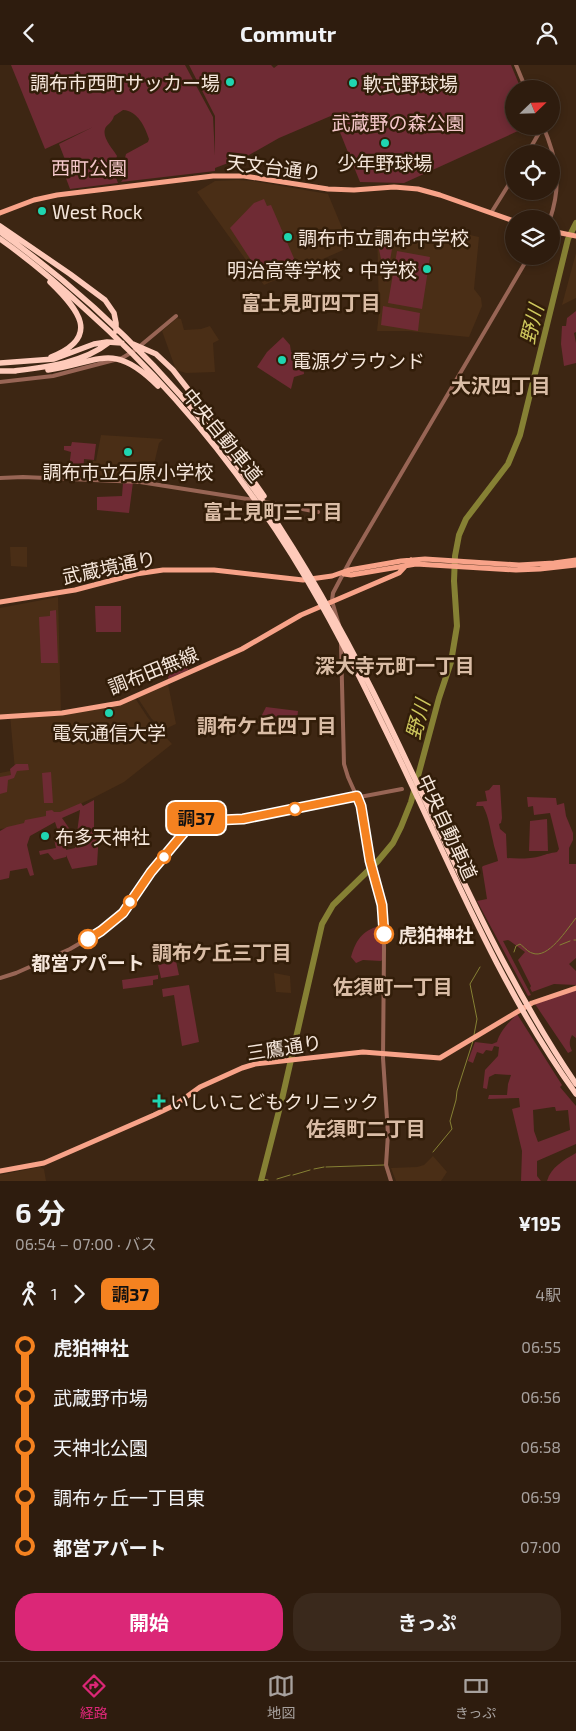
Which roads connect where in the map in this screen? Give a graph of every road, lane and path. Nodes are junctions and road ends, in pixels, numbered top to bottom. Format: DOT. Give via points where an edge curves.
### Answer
graph roads {
  1 [pos="516,65"];
  2 [pos="522,80"];
  3 [pos="546,135"];
  4 [pos="505,190"];
  5 [pos="552,210"];
  6 [pos="0,213"];
  7 [pos="491,213"];
  8 [pos="505,218"];
  9 [pos="0,226"];
  10 [pos="0,232"];
  11 [pos="560,233"];
  12 [pos="576,236"];
  13 [pos="0,241"];
  14 [pos="524,265"];
  15 [pos="176,316"];
  16 [pos="42,360"];
  17 [pos="1,363"];
  18 [pos="0,371"];
  19 [pos="14,371"];
  20 [pos="0,382"];
  21 [pos="213,444"];
  22 [pos="0,478"];
  23 [pos="318,512"];
  24 [pos="412,560"];
  25 [pos="576,560"];
  26 [pos="450,563"];
  27 [pos="554,563"];
  28 [pos="462,564"];
  29 [pos="406,565"];
  30 [pos="576,565"];
  31 [pos="564,566"];
  32 [pos="343,573"];
  33 [pos="329,601"];
  34 [pos="0,602"];
  35 [pos="0,717"];
  36 [pos="402,789"];
  37 [pos="357,796"];
  38 [pos="474,910"];
  39 [pos="0,978"];
  40 [pos="576,988"];
  41 [pos="532,1020"];
  42 [pos="383,1053"];
  43 [pos="576,1084"];
  44 [pos="576,1093"];
  45 [pos="0,1171"];
  46 [pos="392,1181"];
  1 -- 2 [label="street"];
  3 -- 5 [label="street" via="557,178"];
  4 -- 7 [label="street"];
  6 -- 7 [label="main road, 天文台通り" via="56,195 223,175 328,189 418,189"];
  7 -- 8 [label="main road, 天文台通り"];
  9 -- 19 [label="highway" via="105,300 114,313 116,323 116,332 111,340 92,353 51,366"];
  10 -- 33 [label="highway, 中央自動車道" via="96,310 166,380 246,477"];
  11 -- 12 [label="main road"];
  13 -- 16 [label="highway" via="64,295 80,321 80,333 74,343"];
  13 -- 21 [label="highway, 中央自動車道" via="61,287 128,348"];
  14 -- 32 [label="street"];
  15 -- 20 [label="street" via="122,359 53,376"];
  16 -- 17 [label="highway"];
  16 -- 33 [label="highway" via="114,342 142,347 165,361 253,480"];
  18 -- 19 [label="highway"];
  19 -- 21 [label="highway" via="49,370 98,358 114,358 129,363 148,375"];
  21 -- 38 [label="highway, 中央自動車道" via="257,502 330,621"];
  22 -- 23 [label="street" via="156,483"];
  24 -- 26 [label="main road, 武蔵境通り"];
  24 -- 29 [label="main road, 調布田無線"];
  24 -- 32 [label="main road, 武蔵境通り"];
  25 -- 27 [label="main road, 武蔵境通り"];
  26 -- 28 [label="main road, 武蔵境通り"];
  26 -- 29 [label="main road, 武蔵境通り"];
  27 -- 28 [label="main road, 武蔵境通り"];
  27 -- 31 [label="main road"];
  28 -- 31 [label="main road, 武蔵境通り" via="516,570"];
  29 -- 32 [label="main road, 武蔵境通り" via="351,575"];
  29 -- 33 [label="main road, 調布田無線" via="398,573"];
  30 -- 31 [label="main road, 武蔵境通り"];
  32 -- 33 [label="street"];
  32 -- 34 [label="main road, 武蔵境通り" via="302,580 214,570 163,570 75,591"];
  33 -- 35 [label="main road, 調布田無線" via="246,647 120,703 62,713"];
  33 -- 37 [label="street" via="339,622 341,638 344,764"];
  33 -- 38 [label="highway, 中央自動車道"];
  36 -- 37 [label="street"];
  37 -- 39 [label="street" via="243,819 197,817 151,872 123,913 101,931 70,949"];
  37 -- 42 [label="street" via="384,915"];
  38 -- 41 [label="highway, 中央自動車道"];
  40 -- 42 [label="main road, 三鷹通り" via="532,1003 440,1058"];
  41 -- 43 [label="highway, 中央自動車道"];
  41 -- 44 [label="highway, 中央自動車道"];
  42 -- 45 [label="main road, 三鷹通り" via="349,1053 242,1068 200,1087 161,1112 44,1163"];
  42 -- 46 [label="street" via="388,1133 386,1165"];
}
